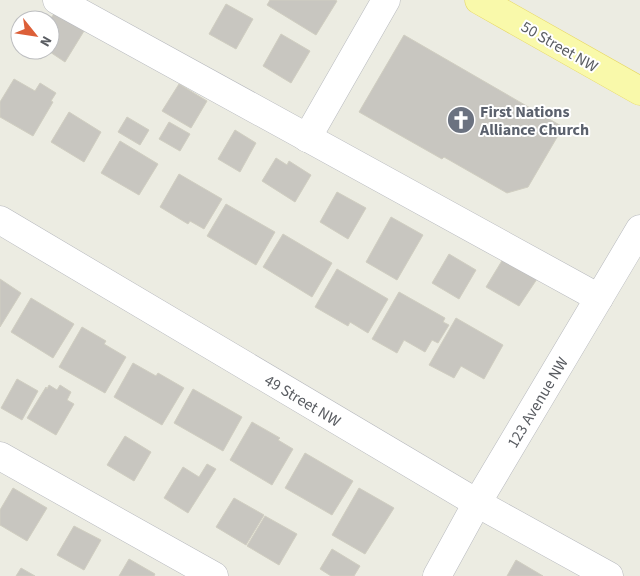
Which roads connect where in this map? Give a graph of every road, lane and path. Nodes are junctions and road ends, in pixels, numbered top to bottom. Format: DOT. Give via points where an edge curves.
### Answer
graph roads {
  1 [pos="57,0"];
  2 [pos="386,0"];
  3 [pos="480,0"];
  4 [pos="640,91"];
  5 [pos="307,138"];
  6 [pos="0,220"];
  7 [pos="640,229"];
  8 [pos="599,298"];
  9 [pos="0,456"];
  10 [pos="477,503"];
  11 [pos="214,576"];
  12 [pos="436,576"];
  13 [pos="609,576"];
  1 -- 5 [label="street"];
  2 -- 5 [label="street"];
  3 -- 4 [label="main road, 50 Street NW"];
  5 -- 8 [label="street"];
  6 -- 10 [label="street, 49 Street NW"];
  7 -- 8 [label="street, 123 Avenue NW"];
  8 -- 10 [label="street, 123 Avenue NW"];
  9 -- 11 [label="street"];
  10 -- 12 [label="street, 123 Avenue NW"];
  10 -- 13 [label="street, 49 Street NW"];
}
